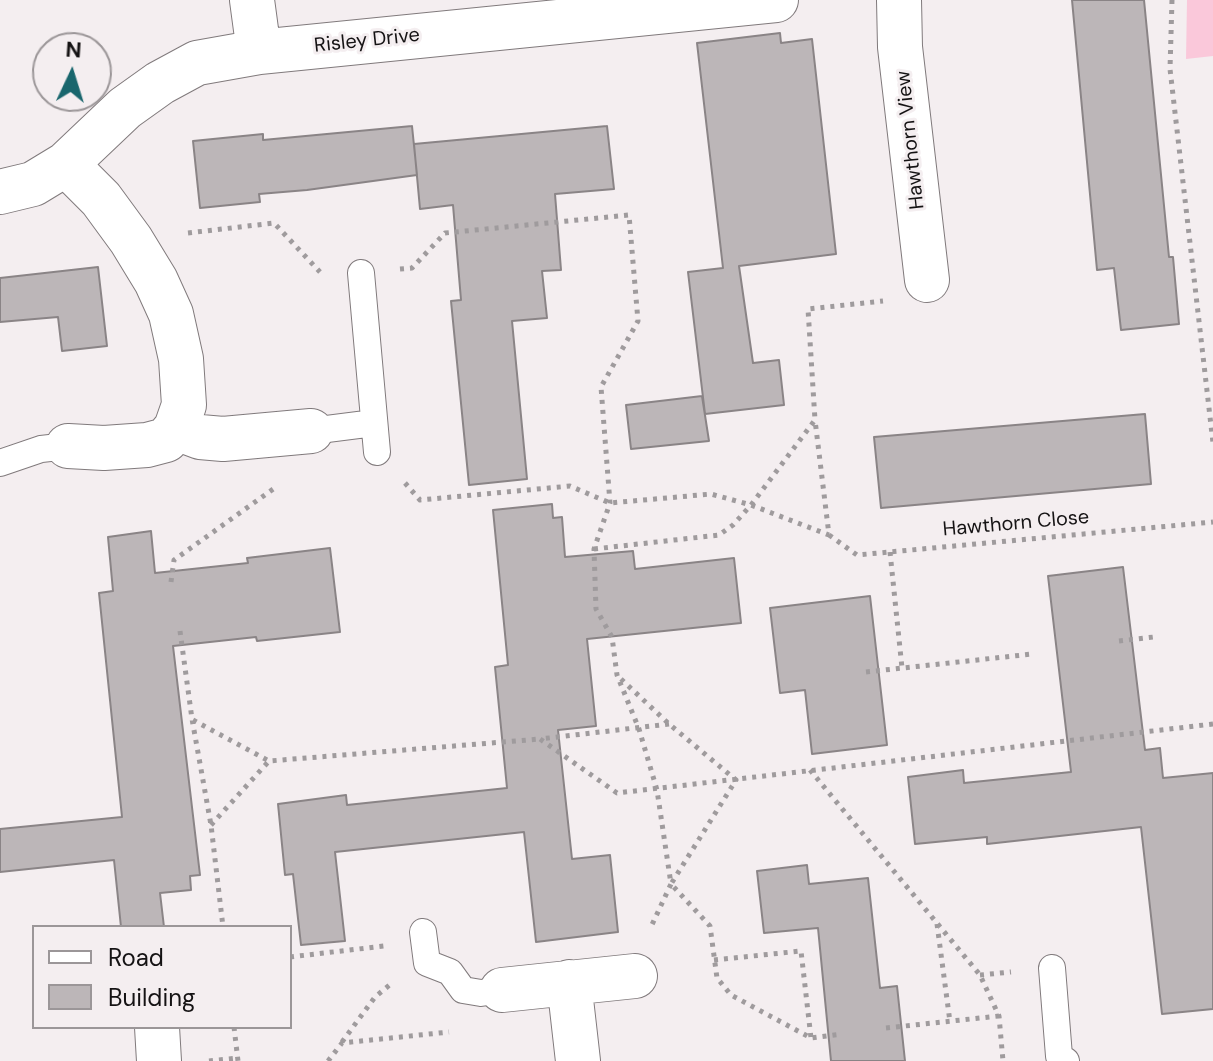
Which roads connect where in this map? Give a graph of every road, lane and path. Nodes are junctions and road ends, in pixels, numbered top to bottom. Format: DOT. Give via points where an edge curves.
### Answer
graph roads {
  1 [pos="252,0"];
  2 [pos="776,0"];
  3 [pos="899,0"];
  4 [pos="1172,0"];
  5 [pos="259,52"];
  6 [pos="66,164"];
  7 [pos="0,192"];
  8 [pos="629,215"];
  9 [pos="361,273"];
  10 [pos="927,280"];
  11 [pos="815,420"];
  12 [pos="374,423"];
  13 [pos="176,428"];
  14 [pos="296,432"];
  15 [pos="1213,443"];
  16 [pos="68,446"];
  17 [pos="377,452"];
  18 [pos="0,463"];
  19 [pos="610,503"];
  20 [pos="751,505"];
  21 [pos="1213,522"];
  22 [pos="829,535"];
  23 [pos="594,549"];
  24 [pos="890,552"];
  25 [pos="171,582"];
  26 [pos="180,631"];
  27 [pos="1154,637"];
  28 [pos="1119,641"];
  29 [pos="1032,654"];
  30 [pos="902,668"];
  31 [pos="866,672"];
  32 [pos="617,675"];
  33 [pos="192,719"];
  34 [pos="669,724"];
  35 [pos="1213,724"];
  36 [pos="639,729"];
  37 [pos="540,739"];
  38 [pos="269,761"];
  39 [pos="810,770"];
  40 [pos="736,780"];
  41 [pos="657,790"];
  42 [pos="211,825"];
  43 [pos="671,884"];
  44 [pos="937,923"];
  45 [pos="223,925"];
  46 [pos="425,945"];
  47 [pos="292,957"];
  48 [pos="714,960"];
  49 [pos="1052,968"];
  50 [pos="635,976"];
  51 [pos="569,982"];
  52 [pos="502,990"];
  53 [pos="999,1016"];
  54 [pos="950,1022"];
  55 [pos="886,1028"];
  56 [pos="157,1029"];
  57 [pos="234,1029"];
  58 [pos="450,1032"];
  59 [pos="842,1034"];
  60 [pos="811,1038"];
  61 [pos="342,1043"];
  62 [pos="238,1059"];
  63 [pos="159,1061"];
  64 [pos="209,1061"];
  65 [pos="328,1061"];
  66 [pos="578,1061"];
  67 [pos="1003,1061"];
  68 [pos="1066,1061"];
  1 -- 5 [label="street"];
  2 -- 5 [label="street, Risley Drive"];
  3 -- 10 [label="street, Hawthorn View"];
  4 -- 15 [label="path" via="1170,69"];
  5 -- 6 [label="street, Risley Drive" via="197,63 160,83"];
  6 -- 7 [label="street, Risley Drive" via="33,184"];
  6 -- 13 [label="street" via="131,240 171,314 184,405"];
  8 -- 19 [label="path" via="638,321 601,387"];
  9 -- 12 [label="lane"];
  10 -- 11 [label="path" via="920,297 808,309"];
  11 -- 20 [label="path"];
  11 -- 22 [label="path"];
  12 -- 14 [label="lane"];
  12 -- 17 [label="lane"];
  13 -- 14 [label="street" via="223,439"];
  13 -- 16 [label="street" via="166,440 147,445"];
  14 -- 25 [label="path" via="285,481 174,560"];
  16 -- 18 [label="lane"];
  17 -- 19 [label="path" via="420,500 570,486"];
  19 -- 20 [label="path, Hawthorn Close" via="711,494"];
  19 -- 23 [label="path"];
  20 -- 22 [label="path, Hawthorn Close"];
  20 -- 23 [label="path" via="719,535"];
  21 -- 24 [label="path, Hawthorn Close"];
  22 -- 24 [label="path, Hawthorn Close" via="857,555"];
  23 -- 32 [label="path" via="596,609 612,637"];
  24 -- 30 [label="path"];
  26 -- 33 [label="path"];
  27 -- 28 [label="path"];
  29 -- 30 [label="path"];
  30 -- 31 [label="path"];
  32 -- 34 [label="path"];
  32 -- 36 [label="path"];
  33 -- 38 [label="path"];
  33 -- 42 [label="path"];
  34 -- 36 [label="path"];
  34 -- 40 [label="path"];
  35 -- 39 [label="path"];
  36 -- 37 [label="path"];
  36 -- 41 [label="path"];
  37 -- 38 [label="path"];
  37 -- 41 [label="path" via="617,793"];
  38 -- 42 [label="path"];
  39 -- 40 [label="path"];
  39 -- 44 [label="path"];
  40 -- 41 [label="path"];
  40 -- 43 [label="path"];
  41 -- 43 [label="path"];
  42 -- 45 [label="path"];
  43 -- 48 [label="path" via="710,926"];
  43 -- 50 [label="path" via="648,935 651,974"];
  44 -- 53 [label="path" via="980,975"];
  44 -- 54 [label="path"];
  46 -- 47 [label="path"];
  46 -- 52 [label="lane" via="463,990"];
  46 -- 61 [label="path" via="375,997"];
  48 -- 60 [label="path" via="717,978 731,995"];
  48 -- 60 [label="path" via="801,951"];
  49 -- 68 [label="lane" via="1059,1056"];
  50 -- 51 [label="street"];
  51 -- 52 [label="street"];
  51 -- 66 [label="street"];
  53 -- 54 [label="path"];
  53 -- 67 [label="path"];
  54 -- 55 [label="path"];
  56 -- 63 [label="street"];
  57 -- 62 [label="path"];
  58 -- 61 [label="path"];
  59 -- 60 [label="path"];
  61 -- 65 [label="path"];
  62 -- 64 [label="path"];
}
